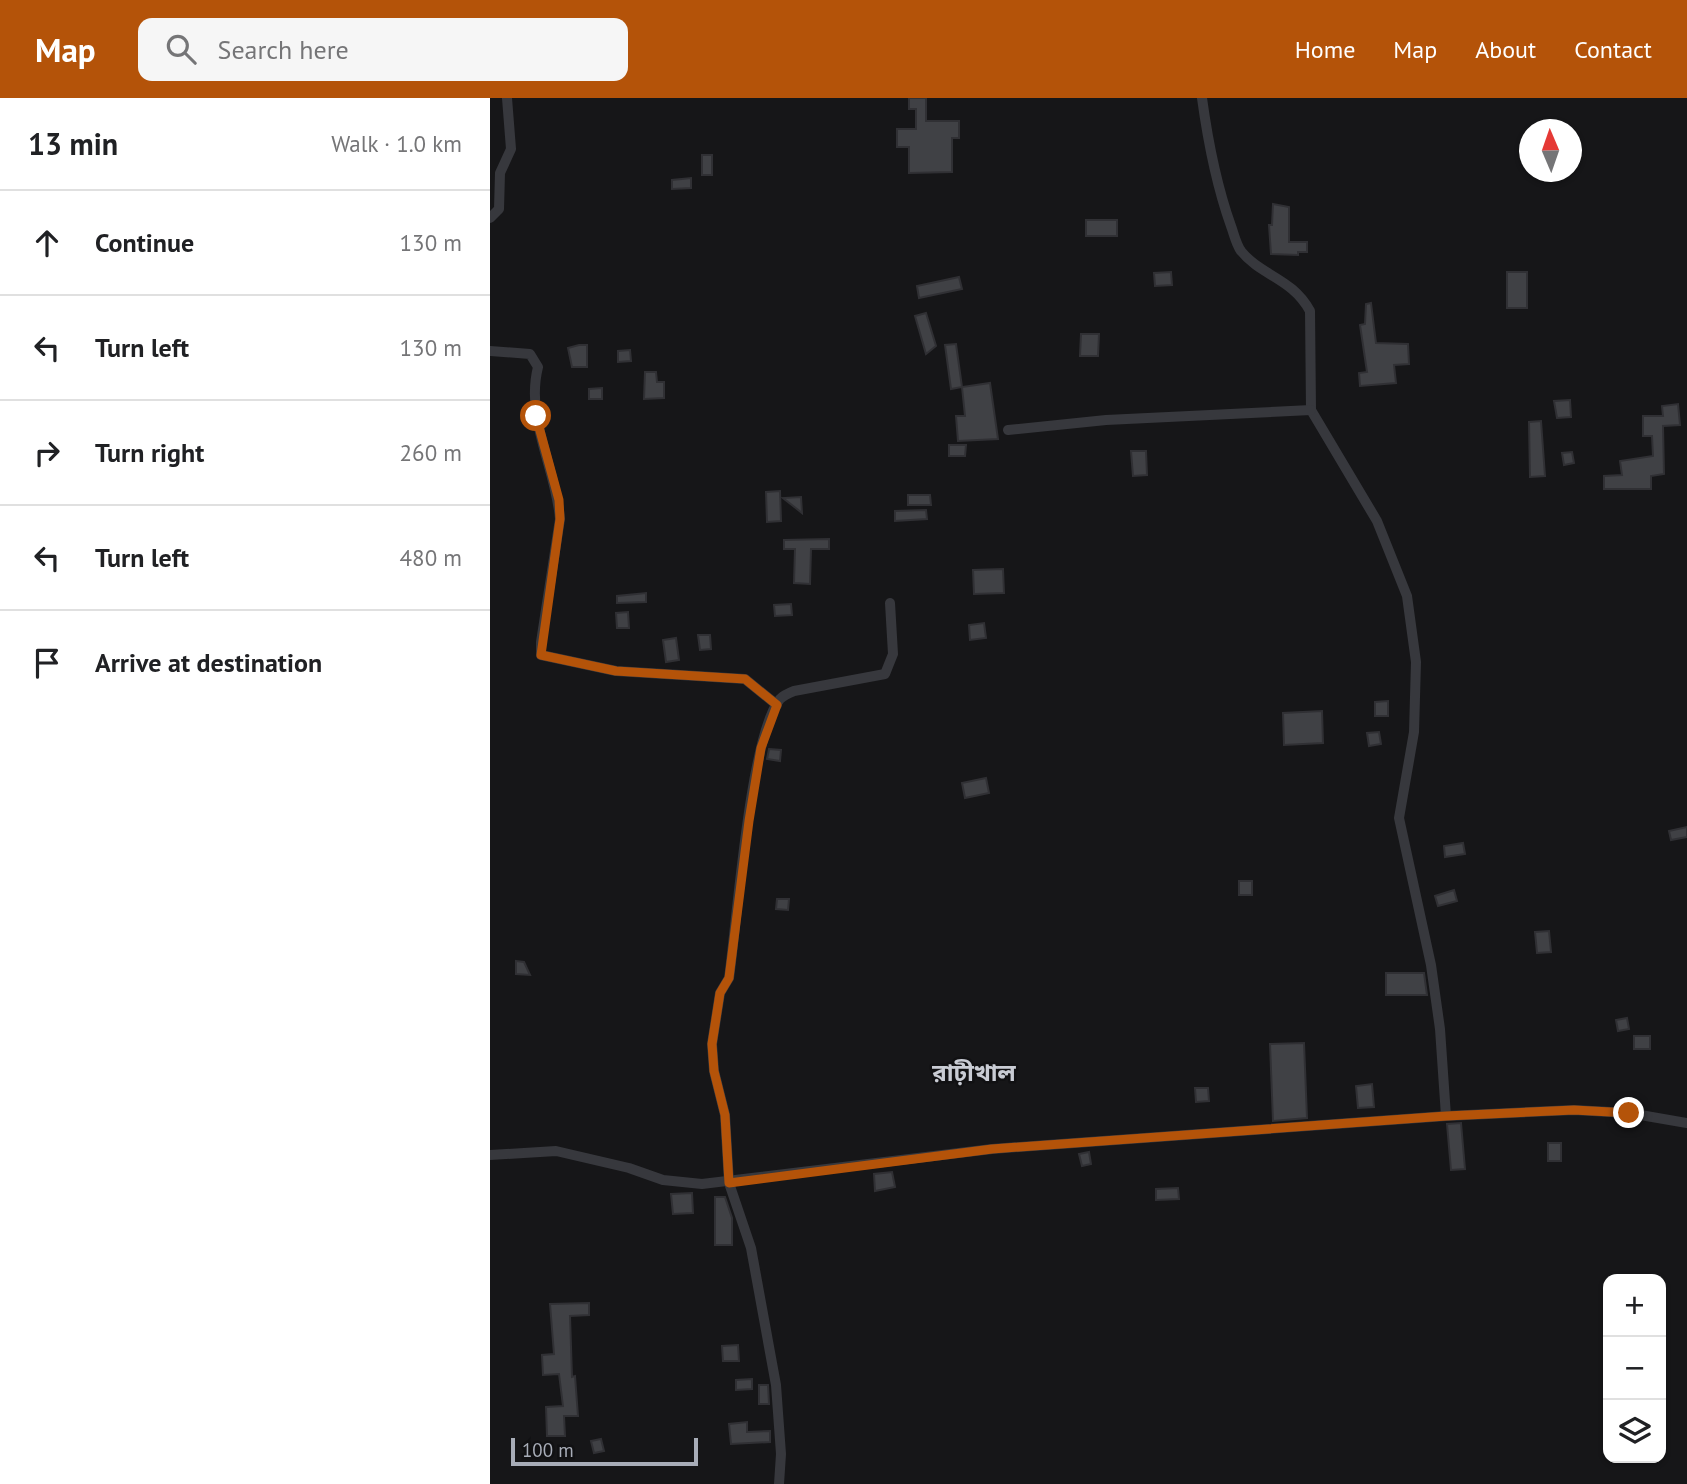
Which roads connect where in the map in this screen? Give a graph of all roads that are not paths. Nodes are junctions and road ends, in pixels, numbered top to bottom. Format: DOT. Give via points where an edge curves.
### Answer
graph roads {
  1 [pos="507,98"];
  2 [pos="1202,98"];
  3 [pos="490,218"];
  4 [pos="490,351"];
  5 [pos="1311,410"];
  6 [pos="1008,430"];
  7 [pos="890,603"];
  8 [pos="777,705"];
  9 [pos="1446,1116"];
  10 [pos="1687,1123"];
  11 [pos="490,1155"];
  12 [pos="729,1183"];
  13 [pos="779,1484"];
  1 -- 3 [label="street" via="511,149 500,173 499,209"];
  2 -- 5 [label="street" via="1218,189 1239,249 1303,298 1310,310"];
  4 -- 8 [label="street" via="530,354 538,367 536,416 560,519 541,655 616,671 745,679"];
  5 -- 6 [label="street" via="1106,420"];
  5 -- 9 [label="street" via="1377,522 1407,596 1416,662 1414,732 1399,818 1431,965"];
  7 -- 8 [label="street" via="893,654 885,674 794,691 782,696"];
  8 -- 12 [label="street" via="761,748 729,978 720,993 712,1044 725,1115"];
  9 -- 10 [label="street" via="1574,1110"];
  9 -- 12 [label="street" via="992,1149"];
  11 -- 12 [label="street" via="556,1151 663,1180"];
  12 -- 13 [label="street" via="751,1248 776,1385"];
}
